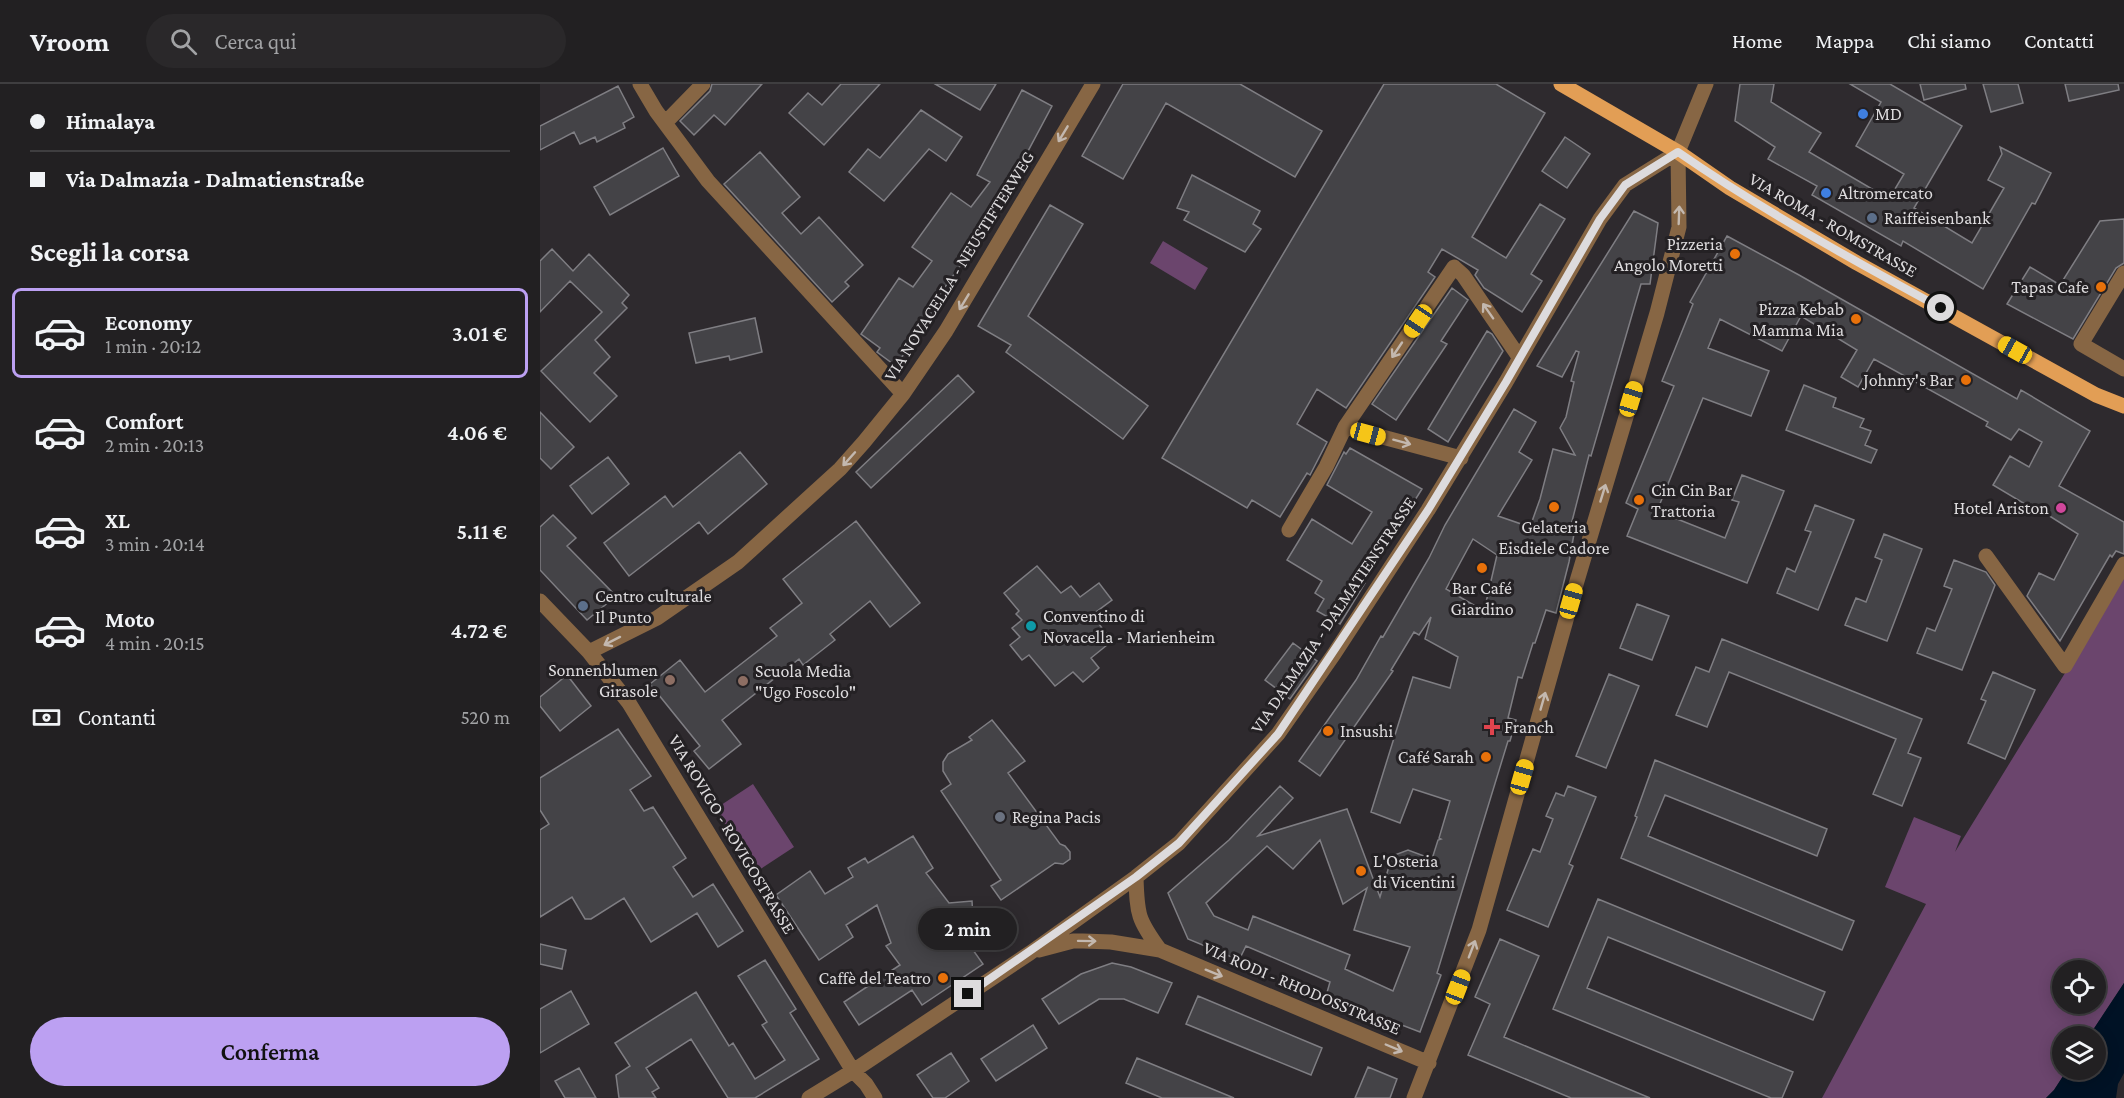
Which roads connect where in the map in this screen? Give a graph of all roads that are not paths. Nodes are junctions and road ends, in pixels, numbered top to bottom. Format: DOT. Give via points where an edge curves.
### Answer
graph roads {
  1 [pos="640,84"];
  2 [pos="703,84"];
  3 [pos="1093,84"];
  4 [pos="1561,84"];
  5 [pos="1706,84"];
  6 [pos="665,123"];
  7 [pos="1678,152"];
  8 [pos="2124,273"];
  9 [pos="1519,357"];
  10 [pos="2124,369"];
  11 [pos="903,394"];
  12 [pos="2124,406"];
  13 [pos="1345,427"];
  14 [pos="1461,458"];
  15 [pos="1289,530"];
  16 [pos="1986,556"];
  17 [pos="2124,564"];
  18 [pos="540,601"];
  19 [pos="589,652"];
  20 [pos="1136,877"];
  21 [pos="1160,950"];
  22 [pos="1030,953"];
  23 [pos="1429,1062"];
  24 [pos="854,1071"];
  25 [pos="809,1098"];
  26 [pos="875,1098"];
  27 [pos="1414,1098"];
  1 -- 6 [label="street"];
  2 -- 6 [label="street"];
  3 -- 11 [label="street, VIA NOVACELLA - NEUSTIFTERWEG, one-way" via="946,331"];
  4 -- 7 [label="main road, VIA ROMA - ROMSTRASSE"];
  5 -- 7 [label="street"];
  6 -- 11 [label="street" via="708,181"];
  7 -- 9 [label="street, VIA DALMAZIA - DALMATIENSTRASSE" via="1625,185 1600,219"];
  7 -- 12 [label="main road, VIA ROMA - ROMSTRASSE" via="1730,188 1857,262 2096,395"];
  23 -- 7 [label="street, one-way" via="1479,930 1657,313 1679,227"];
  8 -- 10 [label="street" via="2081,344"];
  9 -- 13 [label="street, one-way" via="1454,267"];
  9 -- 14 [label="street, VIA DALMAZIA - DALMATIENSTRASSE"];
  11 -- 19 [label="street, VIA NOVACELLA - NEUSTIFTERWEG, one-way" via="840,469 738,562 657,618"];
  13 -- 14 [label="street, one-way"];
  13 -- 15 [label="street"];
  14 -- 20 [label="street, VIA DALMAZIA - DALMATIENSTRASSE" via="1278,734 1179,843"];
  16 -- 17 [label="street" via="2065,666"];
  18 -- 19 [label="street, VIA ROVIGO - ROVIGOSTRASSE"];
  19 -- 24 [label="street, VIA ROVIGO - ROVIGOSTRASSE" via="629,703"];
  20 -- 21 [label="street" via="1141,924"];
  20 -- 22 [label="street, VIA DALMAZIA - DALMATIENSTRASSE"];
  22 -- 21 [label="street, VIA RODI - RHODOSSTRASSE, one-way" via="1073,941"];
  21 -- 23 [label="street, VIA RODI - RHODOSSTRASSE, one-way"];
  22 -- 24 [label="street, VIA DALMAZIA - DALMATIENSTRASSE"];
  23 -- 27 [label="street"];
  24 -- 25 [label="street, VIA DALMAZIA - DALMATIENSTRASSE"];
  24 -- 26 [label="street, VIA ROVIGO - ROVIGOSTRASSE"];
}
